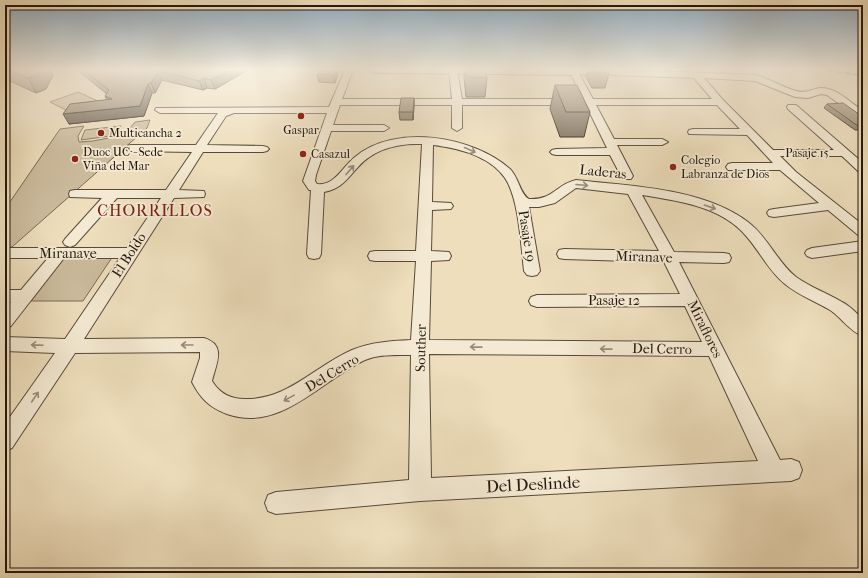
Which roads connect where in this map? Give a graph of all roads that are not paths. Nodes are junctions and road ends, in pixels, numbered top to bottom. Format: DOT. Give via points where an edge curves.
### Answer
graph roads {
  1 [pos="339,97"];
  2 [pos="456,97"];
  3 [pos="586,97"];
  4 [pos="716,97"];
  5 [pos="837,97"];
  6 [pos="588,101"];
  7 [pos="457,102"];
  8 [pos="720,102"];
  9 [pos="335,106"];
  10 [pos="792,107"];
  11 [pos="160,110"];
  12 [pos="230,111"];
  13 [pos="863,116"];
  14 [pos="327,128"];
  15 [pos="384,128"];
  16 [pos="457,128"];
  17 [pos="749,132"];
  18 [pos="694,133"];
  19 [pos="428,141"];
  20 [pos="663,141"];
  21 [pos="612,146"];
  22 [pos="131,148"];
  23 [pos="200,148"];
  24 [pos="263,149"];
  25 [pos="556,152"];
  26 [pos="769,153"];
  27 [pos="845,153"];
  28 [pos="783,166"];
  29 [pos="732,167"];
  30 [pos="863,169"];
  31 [pos="630,184"];
  32 [pos="318,188"];
  33 [pos="170,193"];
  34 [pos="75,194"];
  35 [pos="113,194"];
  36 [pos="198,194"];
  37 [pos="521,201"];
  38 [pos="426,206"];
  39 [pos="446,206"];
  40 [pos="830,206"];
  41 [pos="774,213"];
  42 [pos="863,232"];
  43 [pos="863,246"];
  44 [pos="65,248"];
  45 [pos="812,252"];
  46 [pos="5,253"];
  47 [pos="130,253"];
  48 [pos="314,254"];
  49 [pos="564,254"];
  50 [pos="375,256"];
  51 [pos="424,256"];
  52 [pos="444,256"];
  53 [pos="670,258"];
  54 [pos="724,258"];
  55 [pos="532,271"];
  56 [pos="5,296"];
  57 [pos="25,296"];
  58 [pos="537,300"];
  59 [pos="691,300"];
  60 [pos="5,321"];
  61 [pos="863,328"];
  62 [pos="5,344"];
  63 [pos="70,346"];
  64 [pos="420,347"];
  65 [pos="715,350"];
  66 [pos="13,418"];
  67 [pos="5,441"];
  68 [pos="781,470"];
  69 [pos="420,490"];
  70 [pos="276,503"];
  1 -- 9 [label="street"];
  2 -- 7 [label="street"];
  3 -- 6 [label="street, Miraflores"];
  4 -- 8 [label="street"];
  5 -- 13 [label="street"];
  6 -- 7 [label="street"];
  6 -- 8 [label="street"];
  6 -- 21 [label="street, Miraflores"];
  7 -- 9 [label="street"];
  7 -- 16 [label="street"];
  8 -- 17 [label="street"];
  9 -- 12 [label="street"];
  9 -- 14 [label="street"];
  10 -- 27 [label="street"];
  11 -- 12 [label="street"];
  12 -- 23 [label="street, El Boldo" via="222,114"];
  14 -- 15 [label="street"];
  14 -- 32 [label="street" via="309,181 310,185"];
  17 -- 18 [label="street"];
  17 -- 26 [label="street"];
  32 -- 19 [label="street, one-way" via="338,184 357,160 381,146 404,141"];
  19 -- 37 [label="street, one-way" via="466,148 495,163 513,179"];
  19 -- 38 [label="street, Souther"];
  20 -- 21 [label="street"];
  21 -- 25 [label="street"];
  21 -- 31 [label="street, Miraflores"];
  22 -- 23 [label="street"];
  23 -- 24 [label="street"];
  23 -- 33 [label="street, El Boldo"];
  26 -- 27 [label="street, Pasaje 15"];
  26 -- 28 [label="street"];
  27 -- 30 [label="street"];
  28 -- 29 [label="street"];
  28 -- 40 [label="street"];
  37 -- 31 [label="street, Laderas, one-way" via="533,203 550,200 567,186 576,184"];
  31 -- 53 [label="street, Miraflores"];
  31 -- 61 [label="street, Laderas, one-way" via="708,206 732,216 746,227 783,273 800,287 843,311"];
  32 -- 48 [label="street"];
  33 -- 35 [label="street"];
  33 -- 36 [label="street"];
  33 -- 47 [label="street, El Boldo"];
  34 -- 35 [label="street"];
  35 -- 44 [label="street"];
  37 -- 55 [label="street, Pasaje 19"];
  38 -- 39 [label="street"];
  38 -- 51 [label="street, Souther"];
  40 -- 41 [label="street"];
  40 -- 42 [label="street"];
  43 -- 45 [label="street"];
  44 -- 46 [label="street, Miranave"];
  44 -- 47 [label="street, Miranave"];
  44 -- 57 [label="street"];
  47 -- 63 [label="street, El Boldo"];
  49 -- 53 [label="street, Miranave"];
  50 -- 51 [label="street"];
  51 -- 52 [label="street"];
  51 -- 64 [label="street, Souther"];
  53 -- 54 [label="street, Miranave"];
  53 -- 59 [label="street, Miraflores"];
  56 -- 57 [label="street"];
  57 -- 60 [label="street"];
  58 -- 59 [label="street, Pasaje 12"];
  59 -- 65 [label="street, Miraflores"];
  63 -- 62 [label="street, Del Cerro, one-way"];
  64 -- 63 [label="street, Del Cerro, one-way" via="366,352 281,403 259,408 237,408 221,403 208,394 202,382 209,358 209,349 204,345"];
  66 -- 63 [label="street, El Boldo, one-way"];
  65 -- 64 [label="street, Del Cerro, one-way"];
  64 -- 69 [label="street, Souther"];
  65 -- 68 [label="street, Miraflores" via="770,462"];
  66 -- 67 [label="street, El Boldo"];
  68 -- 69 [label="street, Del Deslinde"];
  69 -- 70 [label="street, Del Deslinde"];
}
